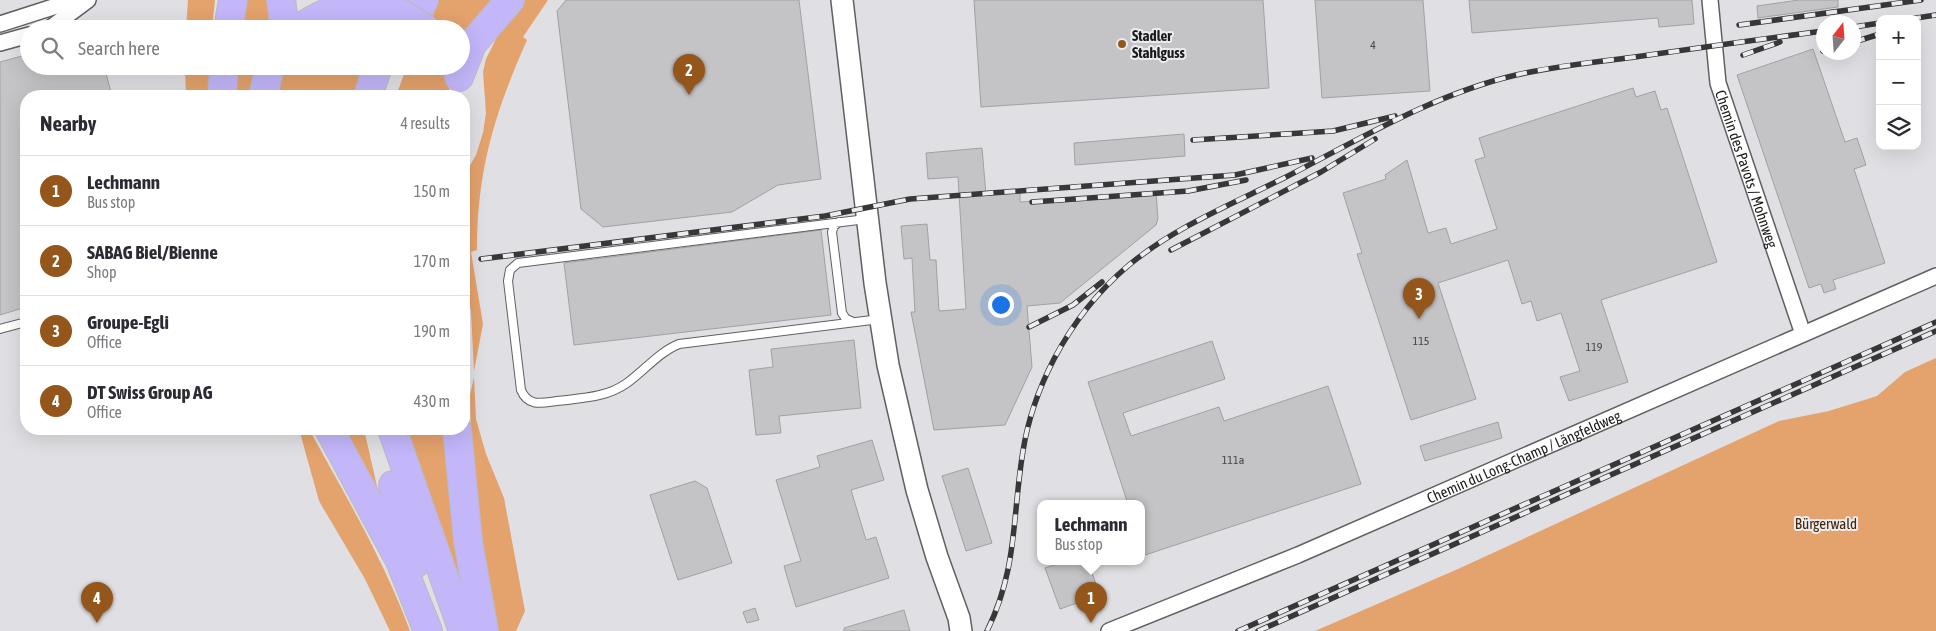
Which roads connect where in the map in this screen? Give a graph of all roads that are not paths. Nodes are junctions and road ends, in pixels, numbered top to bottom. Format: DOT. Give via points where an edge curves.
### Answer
graph roads {
  1 [pos="75,0"];
  2 [pos="88,0"];
  3 [pos="232,0"];
  4 [pos="281,0"];
  5 [pos="424,0"];
  6 [pos="510,0"];
  7 [pos="842,0"];
  8 [pos="1710,0"];
  9 [pos="339,4"];
  10 [pos="394,12"];
  11 [pos="61,20"];
  12 [pos="229,20"];
  13 [pos="284,20"];
  14 [pos="313,20"];
  15 [pos="412,20"];
  16 [pos="414,20"];
  17 [pos="0,24"];
  18 [pos="20,37"];
  19 [pos="0,43"];
  20 [pos="470,49"];
  21 [pos="223,75"];
  22 [pos="268,75"];
  23 [pos="375,75"];
  24 [pos="391,75"];
  25 [pos="222,90"];
  26 [pos="264,90"];
  27 [pos="370,90"];
  28 [pos="386,90"];
  29 [pos="868,219"];
  30 [pos="839,222"];
  31 [pos="1936,276"];
  32 [pos="880,319"];
  33 [pos="855,322"];
  34 [pos="20,324"];
  35 [pos="0,329"];
  36 [pos="1803,334"];
  37 [pos="332,435"];
  38 [pos="378,435"];
  39 [pos="394,435"];
  40 [pos="458,435"];
  41 [pos="428,631"];
  42 [pos="432,631"];
  43 [pos="463,631"];
  44 [pos="484,631"];
  45 [pos="961,631"];
  46 [pos="1109,631"];
  1 -- 17 [label="street"];
  2 -- 11 [label="street"];
  3 -- 12 [label="highway"];
  4 -- 13 [label="highway"];
  5 -- 16 [label="highway"];
  6 -- 20 [label="highway"];
  7 -- 29 [label="main road"];
  8 -- 36 [label="street, Chemin des Pavots / Mohnweg" via="1718,83"];
  9 -- 10 [label="highway"];
  9 -- 14 [label="highway"];
  10 -- 15 [label="highway, bridge"];
  18 -- 19 [label="street"];
  21 -- 25 [label="highway"];
  22 -- 26 [label="highway"];
  23 -- 27 [label="highway"];
  24 -- 28 [label="highway"];
  29 -- 30 [label="lane"];
  29 -- 32 [label="main road"];
  30 -- 33 [label="lane" via="832,232 842,314"];
  30 -- 33 [label="lane" via="518,263 510,270 508,281 521,390 525,398 535,403 598,396 622,386 679,344"];
  31 -- 36 [label="street, Chemin du Long-Champ / Längfeldweg"];
  32 -- 33 [label="lane"];
  32 -- 45 [label="main road" via="903,437"];
  34 -- 35 [label="lane"];
  36 -- 46 [label="street, Chemin du Long-Champ / Längfeldweg" via="1298,555"];
  37 -- 41 [label="highway" via="400,560"];
  38 -- 42 [label="highway"];
  39 -- 43 [label="highway"];
  40 -- 44 [label="highway" via="468,541"];
}
